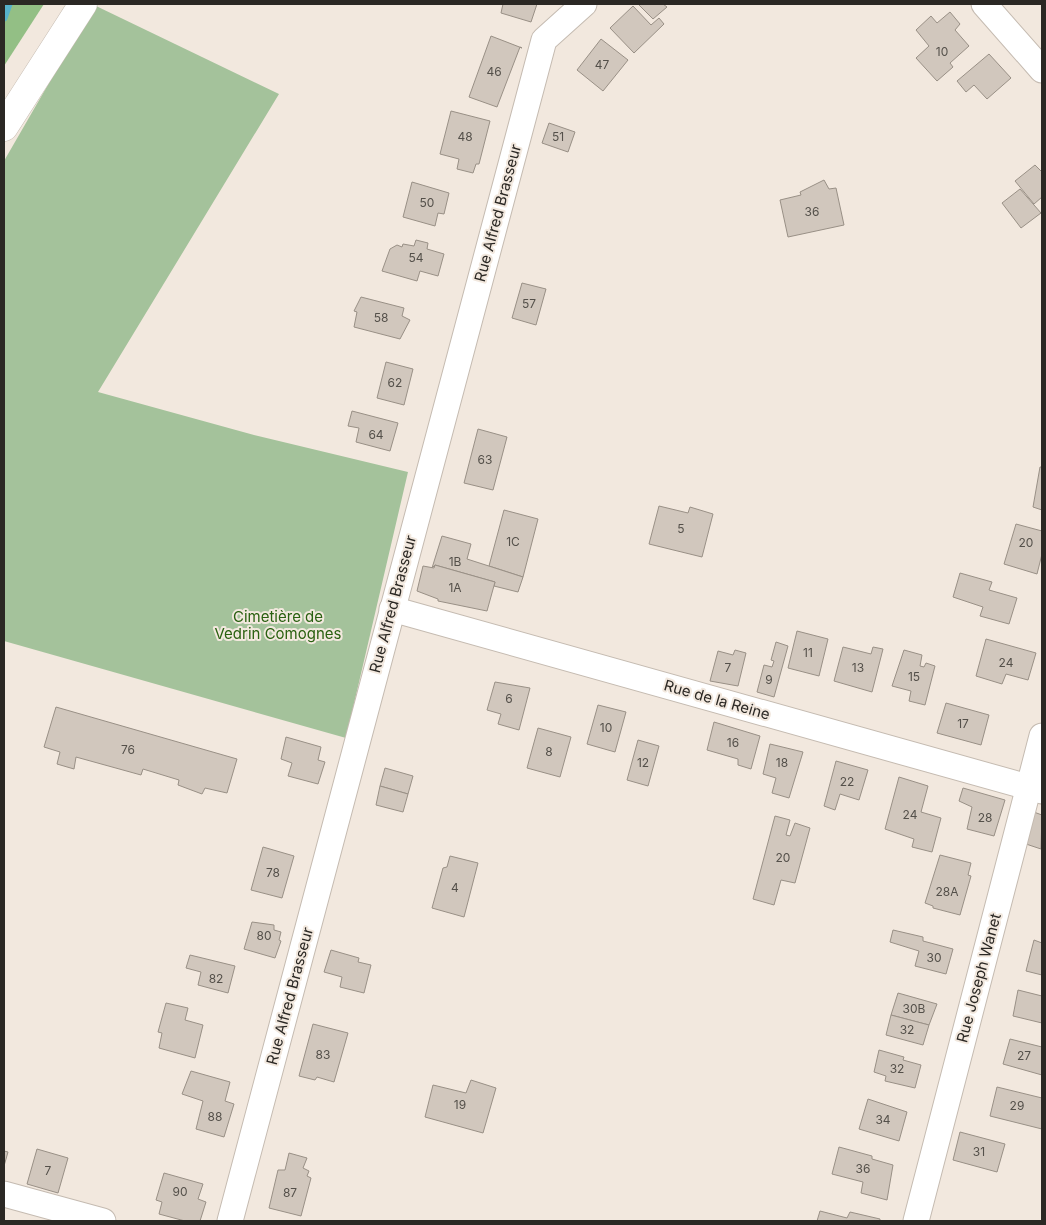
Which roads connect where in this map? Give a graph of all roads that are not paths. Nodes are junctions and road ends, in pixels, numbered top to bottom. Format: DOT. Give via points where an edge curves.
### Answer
graph roads {
  1 [pos="84,4"];
  2 [pos="584,4"];
  3 [pos="984,4"];
  4 [pos="1042,70"];
  5 [pos="4,127"];
  6 [pos="392,609"];
  7 [pos="1042,736"];
  8 [pos="1035,789"];
  9 [pos="4,1194"];
  10 [pos="103,1221"];
  11 [pos="230,1221"];
  12 [pos="916,1221"];
  1 -- 5 [label="street"];
  2 -- 6 [label="street, Rue Alfred Brasseur" via="544,40"];
  3 -- 4 [label="street"];
  6 -- 8 [label="street, Rue de la Reine"];
  6 -- 11 [label="street, Rue Alfred Brasseur"];
  7 -- 8 [label="street, Rue Joseph Wanet"];
  8 -- 12 [label="street, Rue Joseph Wanet"];
  9 -- 10 [label="street"];
}
